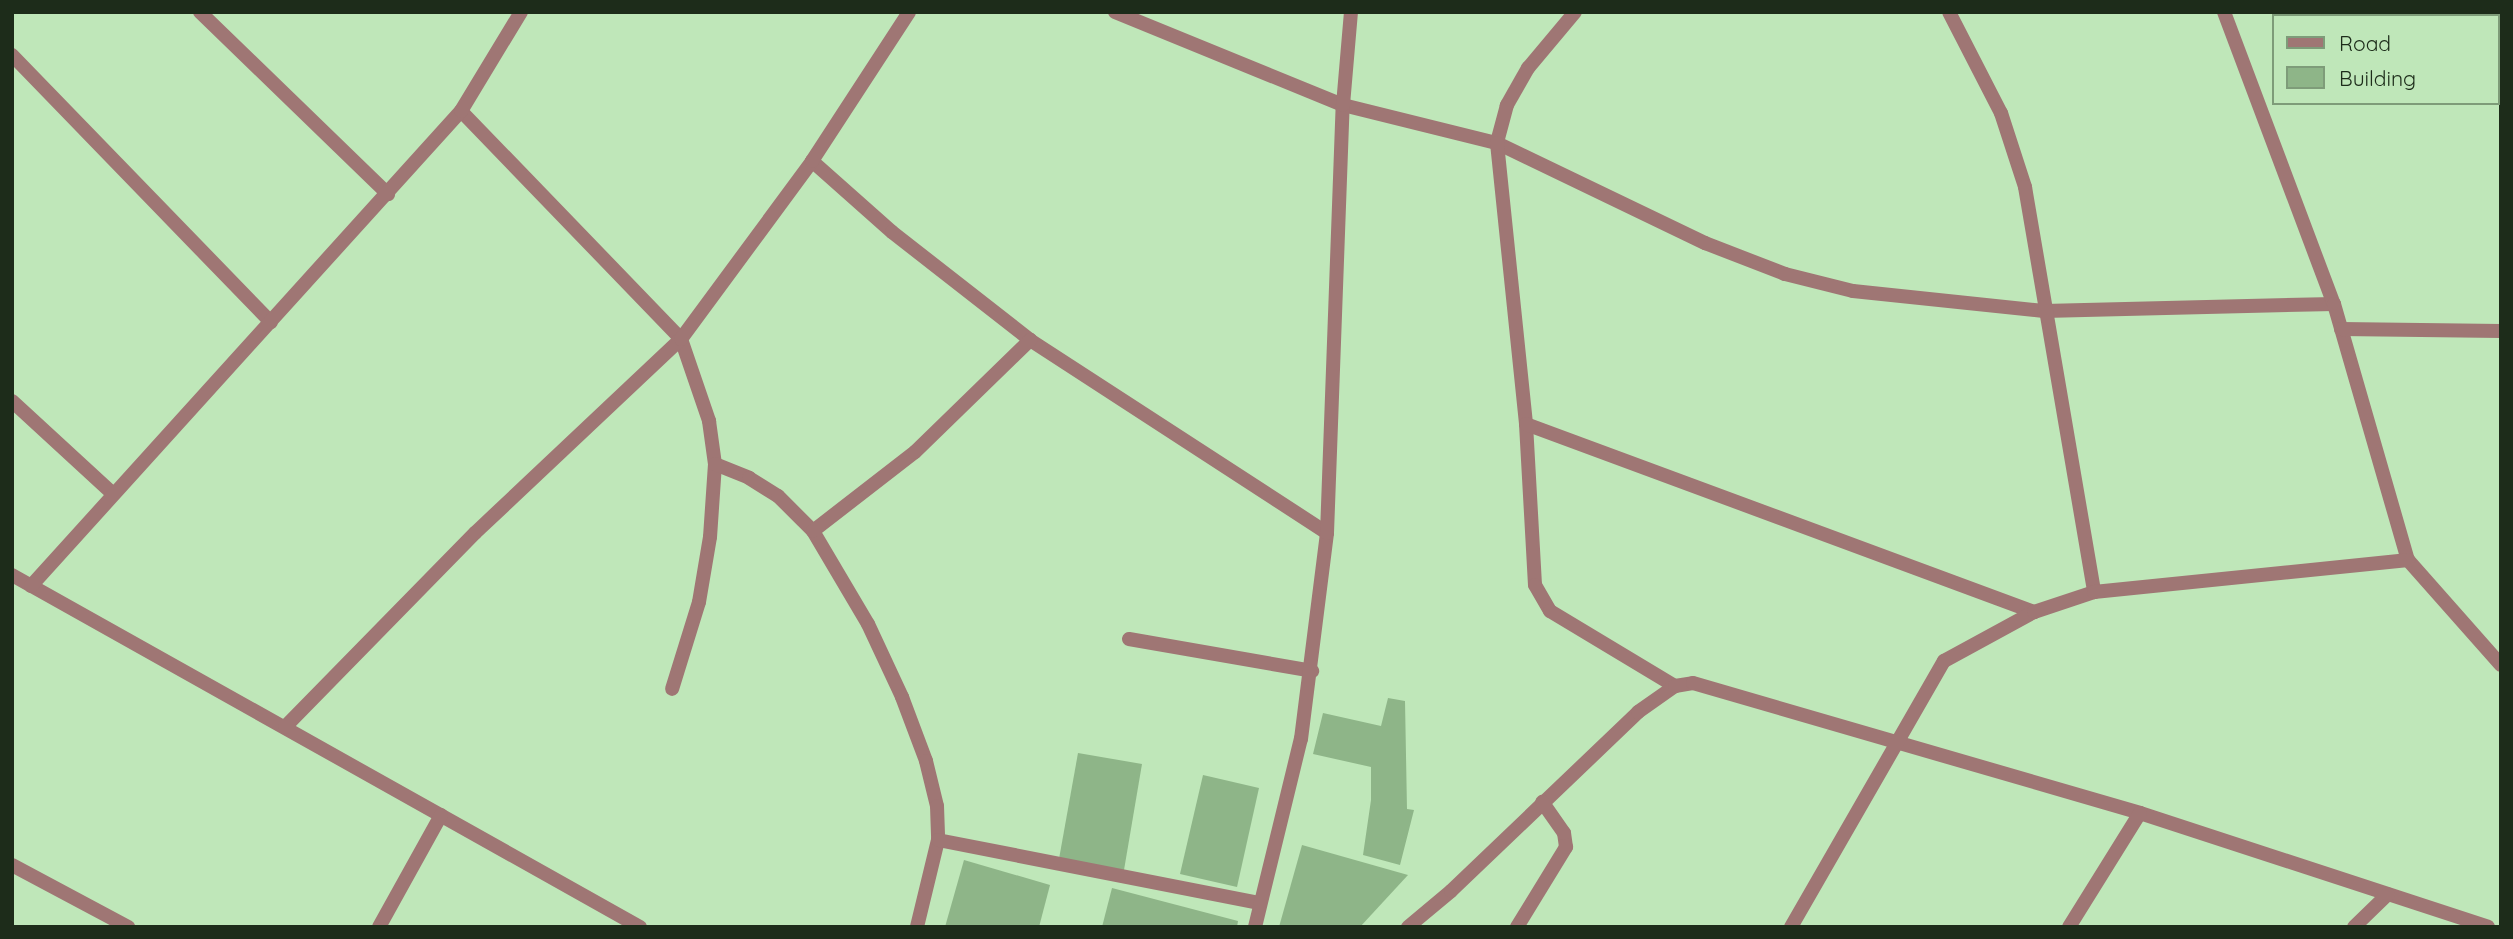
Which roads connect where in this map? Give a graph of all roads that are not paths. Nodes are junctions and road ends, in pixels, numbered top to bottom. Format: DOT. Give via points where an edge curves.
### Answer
graph roads {
  1 [pos="200,12"];
  2 [pos="521,12"];
  3 [pos="909,12"];
  4 [pos="1115,12"];
  5 [pos="1351,12"];
  6 [pos="1575,12"];
  7 [pos="1950,12"];
  8 [pos="2224,12"];
  9 [pos="12,55"];
  10 [pos="1343,105"];
  11 [pos="461,111"];
  12 [pos="1497,143"];
  13 [pos="812,161"];
  14 [pos="388,194"];
  15 [pos="2334,304"];
  16 [pos="2044,311"];
  17 [pos="271,321"];
  18 [pos="2341,329"];
  19 [pos="2501,331"];
  20 [pos="681,338"];
  21 [pos="1030,340"];
  22 [pos="12,401"];
  23 [pos="1526,424"];
  24 [pos="715,464"];
  25 [pos="113,494"];
  26 [pos="813,531"];
  27 [pos="1327,533"];
  28 [pos="2408,560"];
  29 [pos="12,575"];
  30 [pos="31,586"];
  31 [pos="2094,592"];
  32 [pos="2034,612"];
  33 [pos="1129,639"];
  34 [pos="2501,664"];
  35 [pos="1312,671"];
  36 [pos="1675,686"];
  37 [pos="672,689"];
  38 [pos="285,727"];
  39 [pos="1897,743"];
  40 [pos="1542,802"];
  41 [pos="2140,813"];
  42 [pos="441,815"];
  43 [pos="938,840"];
  44 [pos="12,864"];
  45 [pos="2388,894"];
  46 [pos="1260,903"];
  47 [pos="128,927"];
  48 [pos="379,927"];
  49 [pos="640,927"];
  50 [pos="917,927"];
  51 [pos="1255,927"];
  52 [pos="1408,927"];
  53 [pos="1517,927"];
  54 [pos="1791,927"];
  55 [pos="2069,927"];
  56 [pos="2354,927"];
  57 [pos="2488,927"];
  1 -- 14 [label="street"];
  2 -- 11 [label="street"];
  3 -- 13 [label="street"];
  4 -- 10 [label="street"];
  5 -- 10 [label="street"];
  6 -- 12 [label="street" via="1528,68 1507,105"];
  7 -- 16 [label="street" via="2012,139 2025,187"];
  8 -- 15 [label="street"];
  9 -- 17 [label="street"];
  10 -- 12 [label="street"];
  10 -- 27 [label="street"];
  11 -- 14 [label="street"];
  11 -- 20 [label="street"];
  12 -- 16 [label="street" via="1705,243 1785,274 1853,291"];
  12 -- 23 [label="street"];
  13 -- 20 [label="street"];
  13 -- 21 [label="street" via="892,232"];
  14 -- 17 [label="street"];
  15 -- 16 [label="street"];
  15 -- 18 [label="street"];
  16 -- 31 [label="street"];
  17 -- 25 [label="street"];
  18 -- 19 [label="street"];
  18 -- 28 [label="street"];
  20 -- 24 [label="street" via="709,421"];
  20 -- 38 [label="street" via="475,533"];
  21 -- 26 [label="street" via="915,452"];
  21 -- 27 [label="street"];
  22 -- 25 [label="street"];
  23 -- 32 [label="street"];
  23 -- 36 [label="street" via="1535,585 1550,611"];
  24 -- 26 [label="street" via="778,496"];
  24 -- 37 [label="street" via="699,602"];
  25 -- 30 [label="street"];
  26 -- 43 [label="street" via="868,624 902,697 926,761 937,806"];
  27 -- 35 [label="street"];
  28 -- 31 [label="street"];
  28 -- 34 [label="street"];
  29 -- 30 [label="street"];
  30 -- 38 [label="street"];
  31 -- 32 [label="street"];
  32 -- 39 [label="street" via="1944,661"];
  33 -- 35 [label="street"];
  35 -- 46 [label="street" via="1301,738"];
  36 -- 39 [label="street" via="1693,683"];
  36 -- 40 [label="street" via="1637,712"];
  38 -- 42 [label="street"];
  39 -- 41 [label="street"];
  39 -- 54 [label="street"];
  40 -- 52 [label="street"];
  40 -- 53 [label="street" via="1564,833 1566,847"];
  41 -- 45 [label="street"];
  41 -- 55 [label="street"];
  42 -- 48 [label="street"];
  42 -- 49 [label="street"];
  43 -- 46 [label="street"];
  43 -- 50 [label="street"];
  44 -- 47 [label="street"];
  45 -- 56 [label="street"];
  45 -- 57 [label="street"];
  46 -- 51 [label="street"];
}
